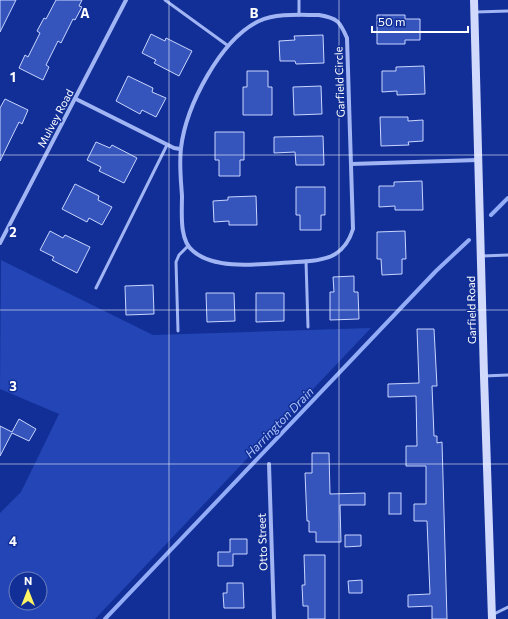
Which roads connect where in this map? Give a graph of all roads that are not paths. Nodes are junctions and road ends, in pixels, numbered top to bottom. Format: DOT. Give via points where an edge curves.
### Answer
graph roads {
  1 [pos="126,0"];
  2 [pos="165,0"];
  3 [pos="299,0"];
  4 [pos="474,0"];
  5 [pos="508,11"];
  6 [pos="474,12"];
  7 [pos="299,15"];
  8 [pos="228,45"];
  9 [pos="76,98"];
  10 [pos="167,145"];
  11 [pos="180,149"];
  12 [pos="479,160"];
  13 [pos="351,164"];
  14 [pos="0,243"];
  15 [pos="188,246"];
  16 [pos="508,255"];
  17 [pos="481,256"];
  18 [pos="306,261"];
  19 [pos="96,288"];
  20 [pos="308,327"];
  21 [pos="178,331"];
  22 [pos="508,375"];
  23 [pos="484,376"];
  24 [pos="269,464"];
  25 [pos="508,607"];
  26 [pos="492,617"];
  27 [pos="274,619"];
  1 -- 9 [label="street, Mulvey Road"];
  2 -- 8 [label="lane"];
  3 -- 7 [label="lane"];
  4 -- 6 [label="main road, Garfield Road"];
  5 -- 6 [label="lane"];
  6 -- 12 [label="main road, Garfield Road"];
  7 -- 8 [label="street, Garfield Circle" via="260,21"];
  7 -- 13 [label="street, Garfield Circle" via="324,16 339,21 347,38"];
  8 -- 11 [label="street, Garfield Circle" via="193,102"];
  9 -- 10 [label="street"];
  9 -- 14 [label="street, Mulvey Road"];
  10 -- 11 [label="street"];
  10 -- 19 [label="lane"];
  11 -- 15 [label="street, Garfield Circle" via="183,222"];
  12 -- 13 [label="street"];
  12 -- 17 [label="main road, Garfield Road"];
  13 -- 18 [label="street, Garfield Circle" via="353,229 350,240 336,254"];
  15 -- 18 [label="street, Garfield Circle" via="200,256 213,262 227,264"];
  15 -- 21 [label="lane" via="176,262"];
  16 -- 17 [label="lane"];
  17 -- 23 [label="main road, Garfield Road"];
  18 -- 20 [label="lane"];
  22 -- 23 [label="lane"];
  23 -- 26 [label="main road, Garfield Road"];
  24 -- 27 [label="street, Otto Street"];
  25 -- 26 [label="lane"];
}
